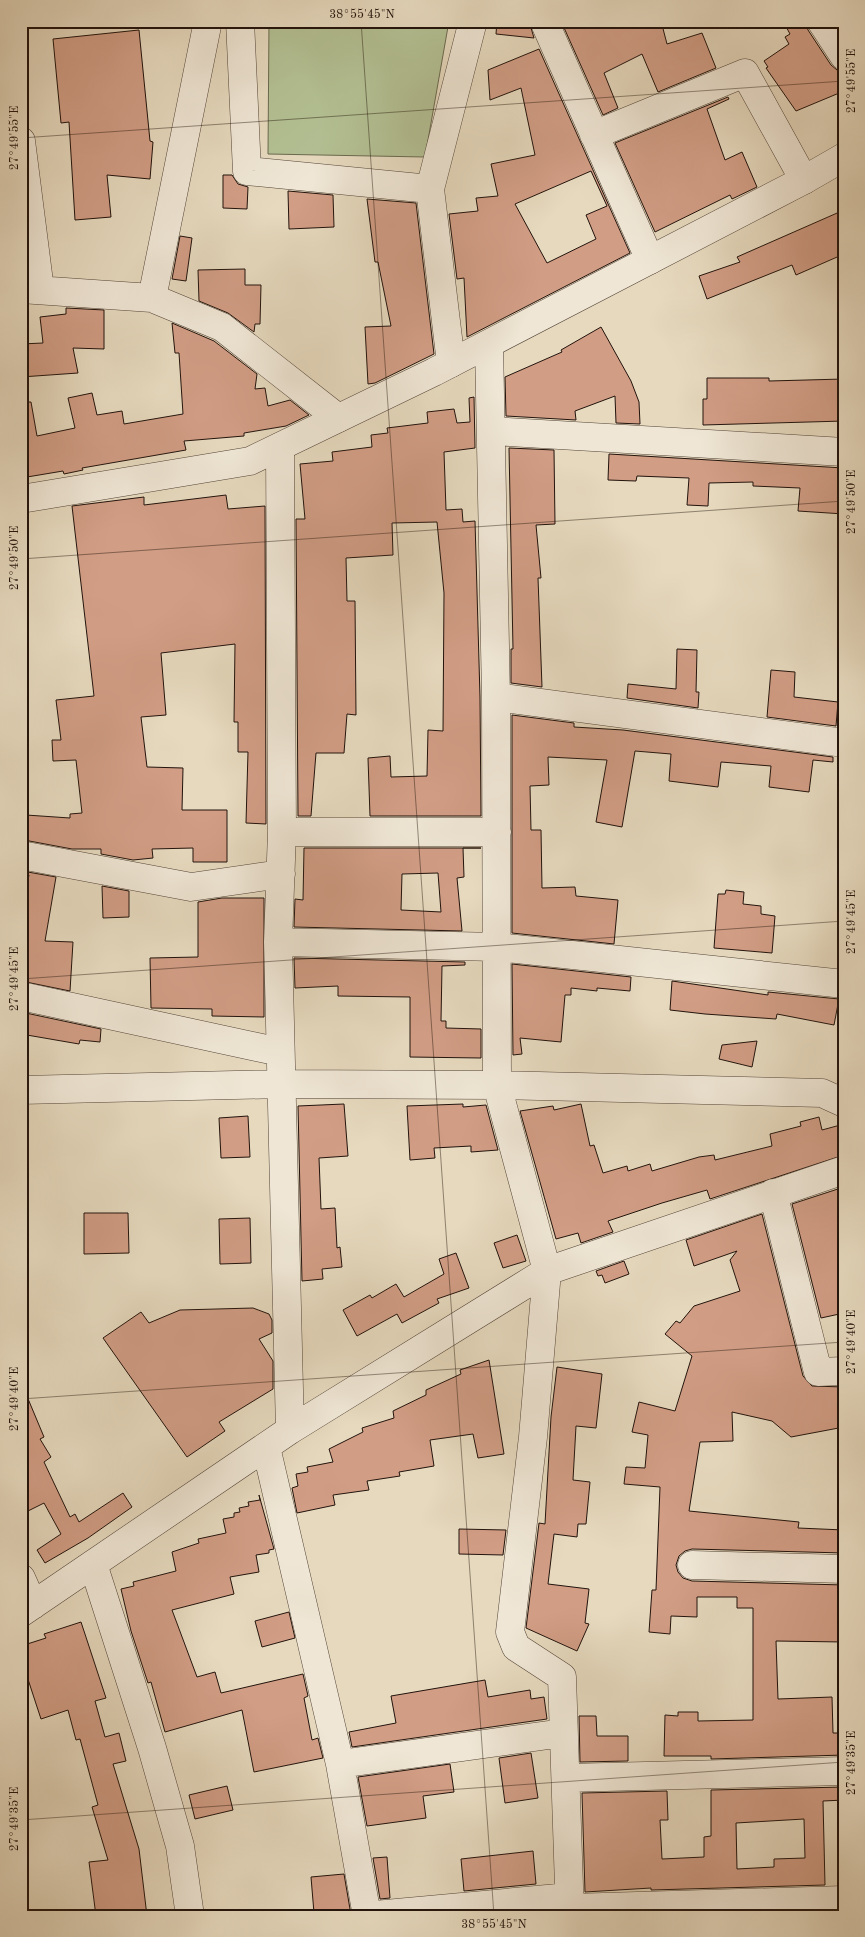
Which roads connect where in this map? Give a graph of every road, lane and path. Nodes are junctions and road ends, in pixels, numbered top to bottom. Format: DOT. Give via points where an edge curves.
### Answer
graph roads {
  1 [pos="208,21"];
  2 [pos="240,21"];
  3 [pos="474,21"];
  4 [pos="544,21"];
  5 [pos="821,21"];
  6 [pos="844,56"];
  7 [pos="594,135"];
  8 [pos="21,141"];
  9 [pos="844,157"];
  10 [pos="804,180"];
  11 [pos="430,188"];
  12 [pos="650,260"];
  13 [pos="30,289"];
  14 [pos="152,298"];
  15 [pos="488,344"];
  16 [pos="451,363"];
  17 [pos="338,418"];
  18 [pos="492,431"];
  19 [pos="280,447"];
  20 [pos="844,452"];
  21 [pos="21,499"];
  22 [pos="496,697"];
  23 [pos="844,743"];
  24 [pos="282,832"];
  25 [pos="497,832"];
  26 [pos="21,855"];
  27 [pos="281,874"];
  28 [pos="278,942"];
  29 [pos="498,947"];
  30 [pos="844,984"];
  31 [pos="21,996"];
  32 [pos="280,1052"];
  33 [pos="281,1084"];
  34 [pos="497,1085"];
  35 [pos="21,1090"];
  36 [pos="844,1103"];
  37 [pos="844,1170"];
  38 [pos="773,1193"];
  39 [pos="547,1271"];
  40 [pos="844,1371"];
  41 [pos="290,1430"];
  42 [pos="266,1447"];
  43 [pos="93,1564"];
  44 [pos="692,1565"];
  45 [pos="844,1569"];
  46 [pos="21,1578"];
  47 [pos="27,1609"];
  48 [pos="563,1733"];
  49 [pos="340,1764"];
  50 [pos="844,1771"];
  51 [pos="566,1778"];
  52 [pos="844,1900"];
  53 [pos="569,1907"];
  54 [pos="190,1916"];
  55 [pos="366,1916"];
  1 -- 14 [label="street"];
  2 -- 11 [label="street" via="247,171"];
  3 -- 11 [label="street"];
  4 -- 7 [label="street"];
  5 -- 6 [label="street"];
  7 -- 10 [label="street" via="745,73"];
  7 -- 12 [label="street"];
  8 -- 13 [label="street"];
  9 -- 10 [label="street"];
  10 -- 12 [label="street"];
  11 -- 16 [label="street"];
  12 -- 15 [label="street"];
  13 -- 14 [label="street"];
  14 -- 17 [label="street" via="222,327"];
  15 -- 16 [label="street"];
  15 -- 18 [label="street"];
  16 -- 17 [label="street"];
  17 -- 19 [label="street"];
  18 -- 20 [label="street"];
  18 -- 22 [label="street"];
  19 -- 21 [label="street" via="250,462"];
  19 -- 24 [label="street"];
  22 -- 23 [label="street"];
  22 -- 25 [label="street"];
  24 -- 25 [label="street"];
  24 -- 27 [label="street"];
  25 -- 29 [label="street"];
  26 -- 27 [label="street" via="191,887"];
  27 -- 28 [label="street"];
  28 -- 29 [label="street"];
  28 -- 32 [label="street"];
  29 -- 30 [label="street"];
  29 -- 34 [label="street"];
  31 -- 32 [label="street"];
  32 -- 33 [label="street"];
  33 -- 34 [label="street"];
  33 -- 35 [label="street"];
  33 -- 41 [label="street"];
  34 -- 36 [label="street" via="822,1093"];
  34 -- 39 [label="street"];
  37 -- 38 [label="street"];
  38 -- 39 [label="street"];
  38 -- 40 [label="street" via="818,1372"];
  39 -- 41 [label="street"];
  39 -- 48 [label="street" via="533,1437 510,1632 516,1647 562,1677"];
  41 -- 42 [label="street"];
  42 -- 43 [label="street"];
  42 -- 49 [label="street"];
  43 -- 47 [label="street"];
  43 -- 54 [label="street" via="180,1846"];
  44 -- 45 [label="street"];
  46 -- 47 [label="street"];
  48 -- 49 [label="street"];
  48 -- 51 [label="street"];
  49 -- 55 [label="street"];
  50 -- 51 [label="street"];
  51 -- 53 [label="street"];
  52 -- 53 [label="street"];
  53 -- 55 [label="street"];
}
